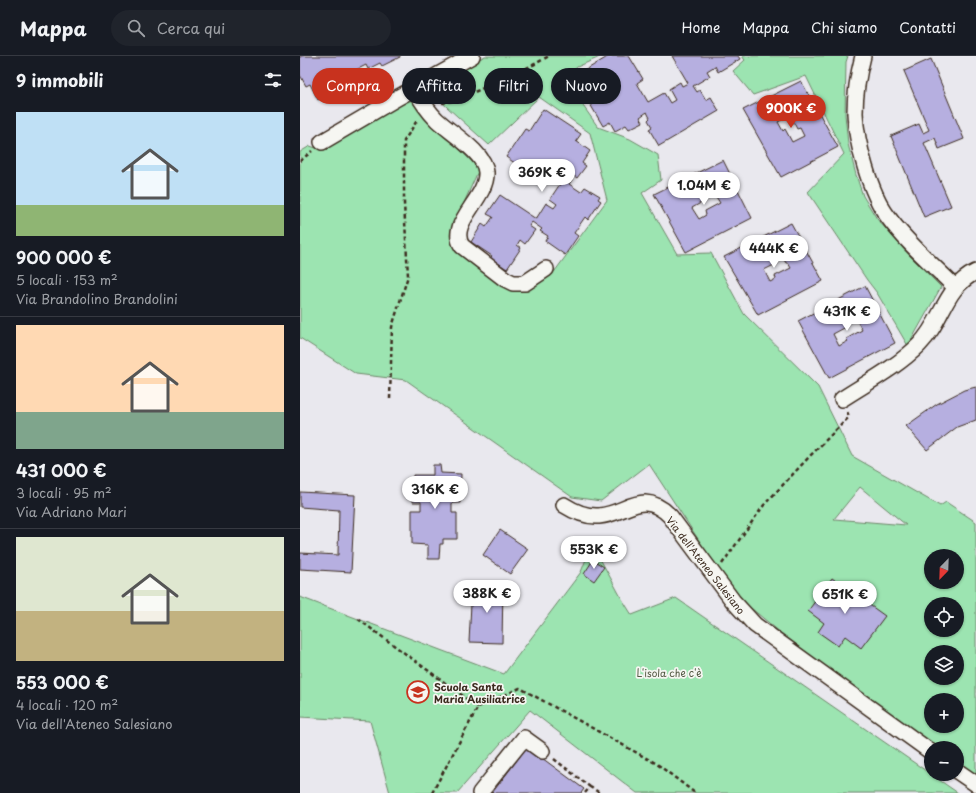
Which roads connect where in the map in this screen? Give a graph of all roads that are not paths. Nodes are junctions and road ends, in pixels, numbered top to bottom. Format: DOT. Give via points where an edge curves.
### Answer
graph roads {
  1 [pos="472,56"];
  2 [pos="863,56"];
  3 [pos="450,68"];
  4 [pos="402,95"];
  5 [pos="425,104"];
  6 [pos="322,142"];
  7 [pos="546,269"];
  8 [pos="976,272"];
  9 [pos="955,287"];
  10 [pos="842,399"];
  11 [pos="564,505"];
  12 [pos="924,747"];
  13 [pos="546,754"];
  14 [pos="964,776"];
  15 [pos="976,784"];
  16 [pos="480,793"];
  1 -- 3 [label="street"];
  2 -- 9 [label="street" via="856,90 855,114 861,150 872,185 882,209 896,227"];
  4 -- 6 [label="street"];
  5 -- 7 [label="street" via="450,132 475,152 486,170 483,188 459,230 459,241 462,246 513,283 525,283"];
  8 -- 9 [label="street"];
  9 -- 10 [label="street" via="932,330 920,344 893,366"];
  11 -- 12 [label="street, Via dell'Ateneo Salesiano" via="579,514 593,516 607,515 639,503 657,507 670,516 738,607 761,630"];
  13 -- 16 [label="street" via="524,738"];
  14 -- 15 [label="street"];
}
